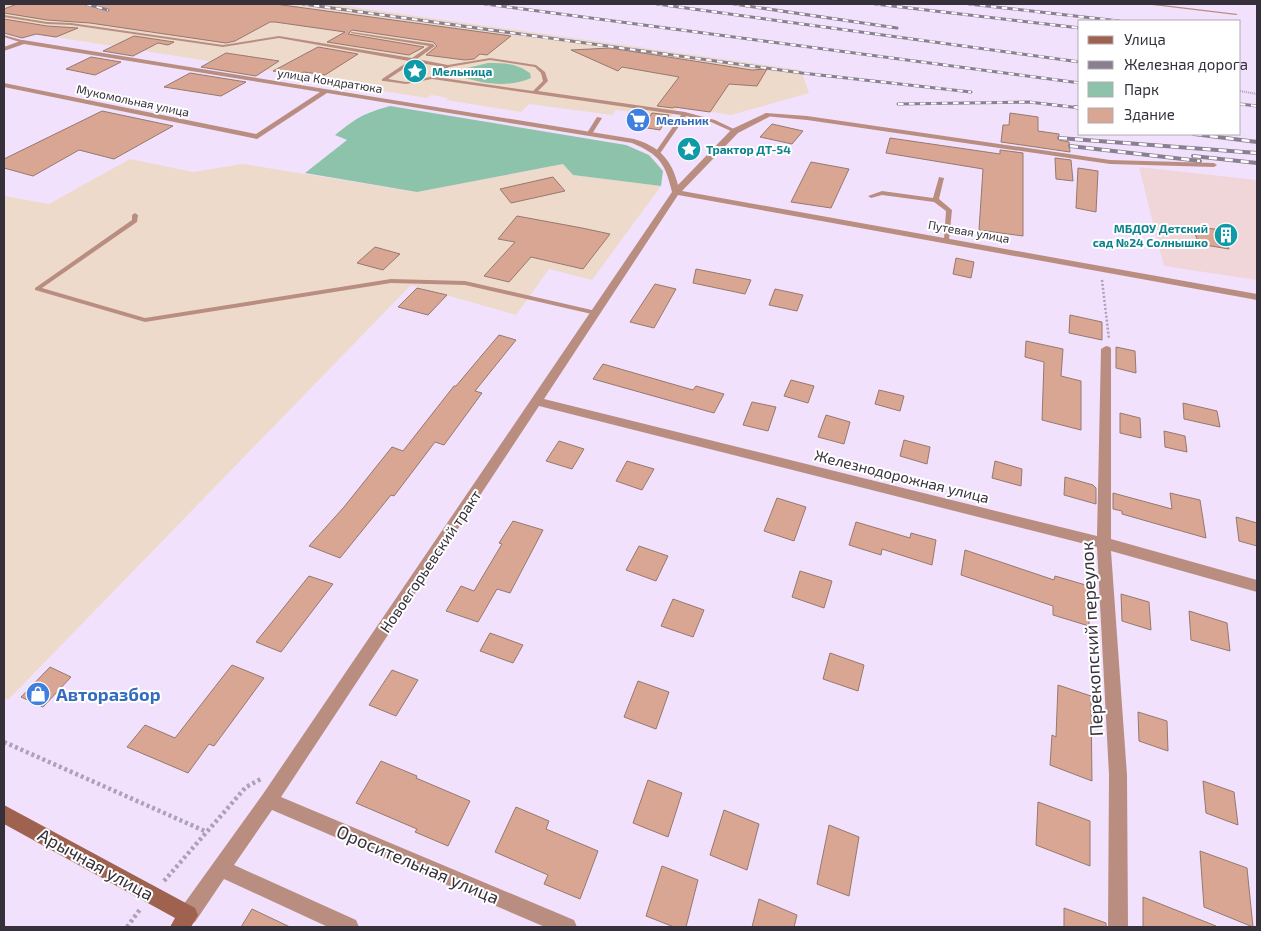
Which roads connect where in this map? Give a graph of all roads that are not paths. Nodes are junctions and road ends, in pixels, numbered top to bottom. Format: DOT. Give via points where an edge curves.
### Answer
graph roads {
  1 [pos="1146,4"];
  2 [pos="1236,14"];
  3 [pos="4,16"];
  4 [pos="352,33"];
  5 [pos="4,36"];
  6 [pos="22,42"];
  7 [pos="4,49"];
  8 [pos="413,60"];
  9 [pos="448,66"];
  10 [pos="432,78"];
  11 [pos="4,85"];
  12 [pos="326,91"];
  13 [pos="535,92"];
  14 [pos="685,114"];
  15 [pos="766,115"];
  16 [pos="600,118"];
  17 [pos="735,131"];
  18 [pos="590,133"];
  19 [pos="658,154"];
  20 [pos="1214,165"];
  21 [pos="941,178"];
  22 [pos="676,192"];
  23 [pos="871,196"];
  24 [pos="936,200"];
  25 [pos="135,215"];
  26 [pos="947,239"];
  27 [pos="1257,297"];
  28 [pos="596,313"];
  29 [pos="1106,349"];
  30 [pos="537,401"];
  31 [pos="1104,543"];
  32 [pos="1257,586"];
  33 [pos="269,800"];
  34 [pos="6,819"];
  35 [pos="222,869"];
  36 [pos="184,921"];
  37 [pos="349,927"];
  38 [pos="567,927"];
  39 [pos="1118,927"];
  1 -- 2 [label="lane"];
  3 -- 8 [label="lane" via="223,46 279,38"];
  4 -- 8 [label="lane" via="433,46"];
  5 -- 6 [label="lane"];
  6 -- 7 [label="street"];
  6 -- 12 [label="street, улица Кондратюка"];
  8 -- 9 [label="lane"];
  8 -- 10 [label="lane" via="384,80 406,83"];
  9 -- 10 [label="lane"];
  9 -- 13 [label="lane" via="490,59 536,66 546,81"];
  10 -- 13 [label="lane"];
  11 -- 12 [label="street, Мукомольная улица" via="257,137"];
  12 -- 18 [label="street, улица Кондратюка"];
  13 -- 14 [label="lane"];
  14 -- 17 [label="lane"];
  14 -- 19 [label="lane"];
  15 -- 17 [label="street, Новоегорьевский тракт"];
  15 -- 20 [label="lane" via="957,138 1110,162"];
  16 -- 18 [label="lane"];
  17 -- 22 [label="street, Новоегорьевский тракт"];
  18 -- 19 [label="street, улица Кондратюка" via="634,141"];
  19 -- 22 [label="street" via="669,163"];
  21 -- 24 [label="lane"];
  22 -- 26 [label="street, Путевая улица"];
  22 -- 28 [label="street, Новоегорьевский тракт"];
  23 -- 24 [label="lane" via="882,193"];
  24 -- 26 [label="lane" via="949,210"];
  25 -- 28 [label="lane" via="135,221 37,289 145,320 391,281 465,283"];
  26 -- 27 [label="street, Путевая улица"];
  28 -- 30 [label="street, Новоегорьевский тракт"];
  29 -- 31 [label="street, Перекопский переулок"];
  30 -- 31 [label="street, Железнодорожная улица"];
  30 -- 33 [label="street, Новоегорьевский тракт"];
  31 -- 32 [label="street, Железнодорожная улица"];
  31 -- 39 [label="street, Перекопский переулок" via="1118,775"];
  33 -- 35 [label="street, Новоегорьевский тракт"];
  33 -- 38 [label="street, Оросительная улица"];
  34 -- 36 [label="main road, Арычная улица"];
  35 -- 36 [label="street, Новоегорьевский тракт"];
  35 -- 37 [label="street"];
}
